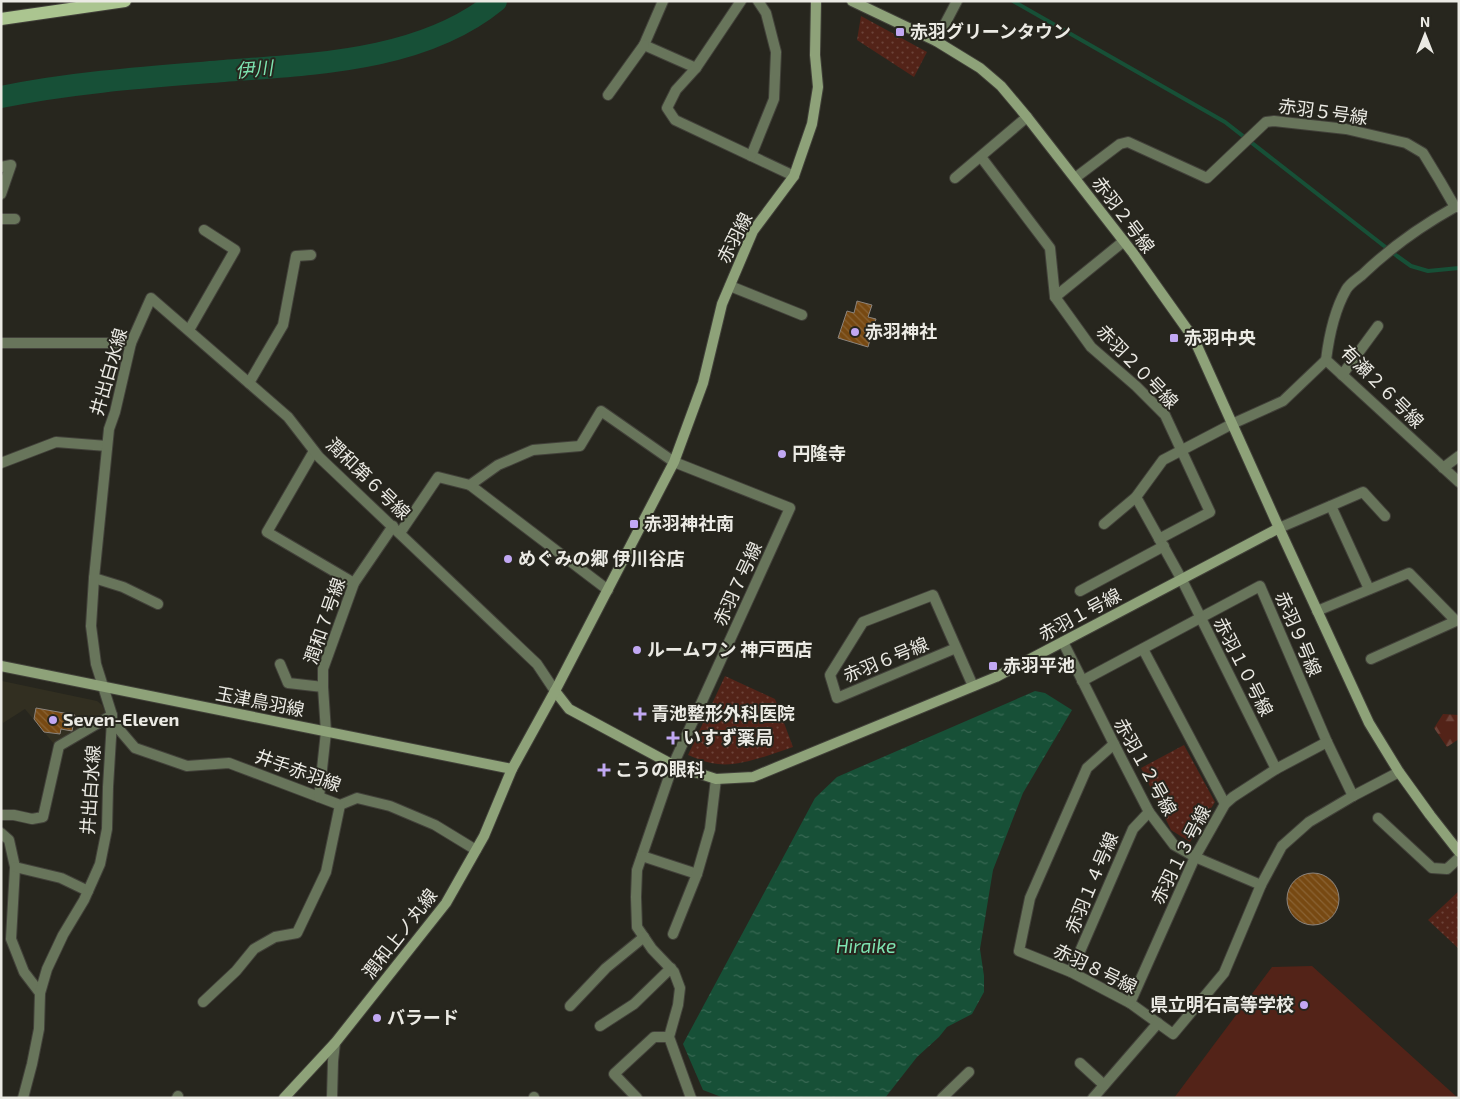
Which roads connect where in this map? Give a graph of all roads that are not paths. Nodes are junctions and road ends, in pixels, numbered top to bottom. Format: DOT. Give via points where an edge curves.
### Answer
graph roads {
  1 [pos="125,1"];
  2 [pos="663,1"];
  3 [pos="741,1"];
  4 [pos="758,1"];
  5 [pos="816,1"];
  6 [pos="852,1"];
  7 [pos="957,1"];
  8 [pos="1,19"];
  9 [pos="936,41"];
  10 [pos="644,45"];
  11 [pos="696,68"];
  12 [pos="608,95"];
  13 [pos="1027,117"];
  14 [pos="751,156"];
  15 [pos="981,157"];
  16 [pos="1,167"];
  17 [pos="794,176"];
  18 [pos="955,178"];
  19 [pos="1075,178"];
  20 [pos="1,194"];
  21 [pos="1457,207"];
  22 [pos="1,219"];
  23 [pos="15,219"];
  24 [pos="204,230"];
  25 [pos="1124,242"];
  26 [pos="311,254"];
  27 [pos="730,286"];
  28 [pos="1055,297"];
  29 [pos="152,298"];
  30 [pos="802,315"];
  31 [pos="1378,326"];
  32 [pos="189,330"];
  33 [pos="1,343"];
  34 [pos="131,344"];
  35 [pos="1326,360"];
  36 [pos="1342,375"];
  37 [pos="249,383"];
  38 [pos="1232,424"];
  39 [pos="107,446"];
  40 [pos="1182,450"];
  41 [pos="314,451"];
  42 [pos="1459,456"];
  43 [pos="674,462"];
  44 [pos="1,463"];
  45 [pos="1443,468"];
  46 [pos="1459,482"];
  47 [pos="470,485"];
  48 [pos="1136,497"];
  49 [pos="1330,506"];
  50 [pos="1385,516"];
  51 [pos="1104,524"];
  52 [pos="1278,528"];
  53 [pos="396,529"];
  54 [pos="1161,543"];
  55 [pos="94,578"];
  56 [pos="1182,580"];
  57 [pos="354,582"];
  58 [pos="1369,589"];
  59 [pos="608,590"];
  60 [pos="1080,591"];
  61 [pos="158,604"];
  62 [pos="1317,611"];
  63 [pos="1200,618"];
  64 [pos="1063,642"];
  65 [pos="956,648"];
  66 [pos="1143,649"];
  67 [pos="1371,658"];
  68 [pos="280,664"];
  69 [pos="1,666"];
  70 [pos="1082,681"];
  71 [pos="973,686"];
  72 [pos="103,687"];
  73 [pos="323,687"];
  74 [pos="555,691"];
  75 [pos="112,718"];
  76 [pos="326,732"];
  77 [pos="1327,742"];
  78 [pos="1114,744"];
  79 [pos="673,765"];
  80 [pos="512,769"];
  81 [pos="1276,769"];
  82 [pos="1399,772"];
  83 [pos="716,779"];
  84 [pos="1353,796"];
  85 [pos="319,797"];
  86 [pos="1225,804"];
  87 [pos="340,805"];
  88 [pos="1149,812"];
  89 [pos="1,816"];
  90 [pos="1378,818"];
  91 [pos="1,833"];
  92 [pos="476,850"];
  93 [pos="1459,852"];
  94 [pos="642,856"];
  95 [pos="1195,857"];
  96 [pos="1459,858"];
  97 [pos="15,867"];
  98 [pos="697,874"];
  99 [pos="1261,885"];
  100 [pos="88,892"];
  101 [pos="673,934"];
  102 [pos="644,937"];
  103 [pos="671,968"];
  104 [pos="1071,972"];
  105 [pos="40,993"];
  106 [pos="203,1002"];
  107 [pos="1130,1003"];
  108 [pos="570,1006"];
  109 [pos="1158,1023"];
  110 [pos="600,1026"];
  111 [pos="669,1037"];
  112 [pos="335,1043"];
  113 [pos="1080,1063"];
  114 [pos="969,1072"];
  115 [pos="1104,1085"];
  116 [pos="23,1098"];
  117 [pos="284,1098"];
  118 [pos="332,1098"];
  119 [pos="637,1098"];
  120 [pos="691,1098"];
  121 [pos="942,1098"];
  122 [pos="1093,1098"];
  1 -- 8 [label="main road"];
  2 -- 10 [label="street"];
  3 -- 11 [label="street"];
  4 -- 14 [label="street" via="766,13 776,52 774,99"];
  5 -- 17 [label="street, 赤羽線" via="818,87 812,124"];
  6 -- 9 [label="street, 赤羽２号線"];
  7 -- 9 [label="street"];
  9 -- 13 [label="street, 赤羽２号線" via="980,68 1001,86"];
  10 -- 11 [label="street"];
  10 -- 12 [label="street"];
  11 -- 14 [label="street" via="676,90 668,108 675,120"];
  13 -- 15 [label="street"];
  13 -- 19 [label="street, 赤羽２号線"];
  14 -- 17 [label="street"];
  15 -- 18 [label="street"];
  15 -- 28 [label="street, 赤羽２０号線" via="1050,248"];
  16 -- 20 [label="street" via="11,165"];
  17 -- 27 [label="street, 赤羽線" via="754,231"];
  19 -- 21 [label="street, 赤羽５号線" via="1120,144 1128,142 1207,178 1266,122 1274,121 1346,129 1406,143 1423,153"];
  19 -- 25 [label="street, 赤羽２号線"];
  21 -- 35 [label="street, 有瀬２６号線" via="1428,222 1347,288 1336,312"];
  22 -- 23 [label="street"];
  24 -- 32 [label="street" via="235,250"];
  25 -- 28 [label="street"];
  25 -- 38 [label="street, 赤羽２号線" via="1194,340"];
  26 -- 37 [label="street" via="296,256 283,325"];
  27 -- 30 [label="street"];
  27 -- 43 [label="street, 赤羽線" via="722,304 703,383"];
  28 -- 40 [label="street, 赤羽２０号線" via="1091,347 1165,415"];
  29 -- 32 [label="street, 潤和第６号線"];
  29 -- 34 [label="street, 井出白水線"];
  31 -- 36 [label="street"];
  32 -- 37 [label="street, 潤和第６号線"];
  33 -- 34 [label="street"];
  34 -- 39 [label="street, 井出白水線"];
  35 -- 36 [label="street, 有瀬２６号線"];
  35 -- 38 [label="street" via="1283,401"];
  36 -- 45 [label="street, 有瀬２６号線"];
  37 -- 41 [label="street, 潤和第６号線" via="288,417"];
  38 -- 40 [label="street"];
  38 -- 52 [label="street, 赤羽２号線"];
  39 -- 44 [label="street" via="56,442"];
  39 -- 55 [label="street, 井出白水線"];
  40 -- 48 [label="street" via="1163,460"];
  40 -- 54 [label="street, 赤羽２０号線" via="1210,512"];
  41 -- 53 [label="street, 潤和第６号線"];
  41 -- 57 [label="street" via="267,532"];
  42 -- 45 [label="street"];
  43 -- 47 [label="street" via="602,412 580,446 533,450 498,465"];
  43 -- 59 [label="street, 赤羽線"];
  43 -- 79 [label="street, 赤羽７号線" via="790,508"];
  45 -- 46 [label="street, 有瀬２６号線"];
  47 -- 53 [label="street, 潤和７号線" via="438,476"];
  47 -- 59 [label="street"];
  48 -- 51 [label="street"];
  48 -- 54 [label="street, 赤羽１０号線"];
  49 -- 50 [label="street" via="1363,492"];
  49 -- 52 [label="street"];
  49 -- 58 [label="street"];
  52 -- 56 [label="street, 赤羽１号線"];
  52 -- 62 [label="street"];
  53 -- 57 [label="street, 潤和７号線"];
  53 -- 74 [label="street, 潤和第６号線" via="537,664"];
  54 -- 56 [label="street, 赤羽１０号線"];
  54 -- 60 [label="street"];
  55 -- 61 [label="street" via="123,587"];
  55 -- 72 [label="street, 井出白水線" via="91,626"];
  56 -- 63 [label="street, 赤羽１０号線"];
  56 -- 64 [label="street, 赤羽１号線"];
  57 -- 73 [label="street, 潤和７号線" via="323,669"];
  58 -- 62 [label="street"];
  58 -- 67 [label="street" via="1408,573 1456,621"];
  59 -- 74 [label="street, 潤和上ノ丸線"];
  62 -- 82 [label="street" via="1369,723"];
  63 -- 66 [label="street, 赤羽９号線"];
  63 -- 77 [label="street, 赤羽９号線" via="1260,586"];
  63 -- 81 [label="street, 赤羽１０号線"];
  64 -- 70 [label="street, 赤羽１２号線"];
  64 -- 71 [label="street, 赤羽１号線"];
  65 -- 65 [label="street, 赤羽６号線" via="933,595 863,622 830,675 837,698"];
  65 -- 71 [label="street, 赤羽６号線"];
  66 -- 70 [label="street, 赤羽９号線"];
  66 -- 86 [label="street"];
  68 -- 73 [label="street" via="288,683"];
  69 -- 72 [label="street, 玉津鳥羽線"];
  70 -- 78 [label="street, 赤羽１２号線"];
  71 -- 83 [label="street, 赤羽１号線" via="753,777"];
  72 -- 75 [label="street, 井出白水線"];
  72 -- 76 [label="street, 玉津鳥羽線"];
  73 -- 76 [label="street, 潤和７号線"];
  74 -- 79 [label="street, 赤羽１号線" via="569,709"];
  74 -- 80 [label="street, 潤和上ノ丸線"];
  75 -- 85 [label="street, 井手赤羽線" via="135,748 187,766 229,763"];
  75 -- 89 [label="street" via="59,746 43,816 32,819"];
  75 -- 100 [label="street, 井出白水線" via="107,828 100,864"];
  76 -- 80 [label="street, 玉津鳥羽線"];
  76 -- 85 [label="street, 潤和７号線"];
  77 -- 81 [label="street, 赤羽１３号線"];
  77 -- 84 [label="street, 赤羽９号線"];
  78 -- 88 [label="street, 赤羽１２号線"];
  78 -- 104 [label="street, 赤羽８号線" via="1087,768 1030,898 1019,952"];
  79 -- 83 [label="street, 赤羽１号線"];
  79 -- 94 [label="street, 赤羽７号線"];
  80 -- 92 [label="street, 潤和上ノ丸線"];
  81 -- 86 [label="street, 赤羽１３号線"];
  82 -- 84 [label="street, 赤羽８号線"];
  82 -- 93 [label="street"];
  83 -- 98 [label="street" via="710,829"];
  84 -- 99 [label="street, 赤羽８号線" via="1309,822 1282,846"];
  85 -- 87 [label="street, 井手赤羽線"];
  86 -- 95 [label="street, 赤羽１３号線"];
  87 -- 92 [label="street, 井手赤羽線" via="357,798 390,806 435,825"];
  87 -- 106 [label="street" via="326,872 297,933 275,937 254,949"];
  88 -- 95 [label="street, 赤羽１２号線" via="1174,845"];
  88 -- 104 [label="street, 赤羽１４号線" via="1133,828"];
  90 -- 96 [label="street" via="1432,868 1446,869"];
  91 -- 97 [label="street" via="9,840"];
  92 -- 112 [label="street, 潤和上ノ丸線" via="446,903"];
  94 -- 98 [label="street"];
  94 -- 102 [label="street, 赤羽７号線" via="636,896 637,927"];
  95 -- 99 [label="street, 赤羽１２号線"];
  95 -- 107 [label="street, 赤羽１３号線"];
  97 -- 100 [label="street" via="60,878"];
  97 -- 105 [label="street" via="11,939 24,972"];
  98 -- 101 [label="street"];
  99 -- 109 [label="street, 赤羽８号線" via="1224,973 1173,1034"];
  100 -- 105 [label="street, 井出白水線" via="53,955"];
  102 -- 103 [label="street"];
  102 -- 108 [label="street" via="606,968"];
  103 -- 110 [label="street" via="634,1004"];
  103 -- 111 [label="street" via="680,988"];
  104 -- 107 [label="street, 赤羽８号線"];
  105 -- 116 [label="street, 井出白水線" via="39,1029"];
  107 -- 109 [label="street, 赤羽８号線"];
  109 -- 115 [label="street"];
  111 -- 119 [label="street" via="654,1037 614,1074"];
  111 -- 120 [label="street"];
  112 -- 117 [label="street, 潤和上ノ丸線"];
  112 -- 118 [label="street"];
  113 -- 115 [label="street"];
  114 -- 121 [label="street"];
  115 -- 122 [label="street"];
}
